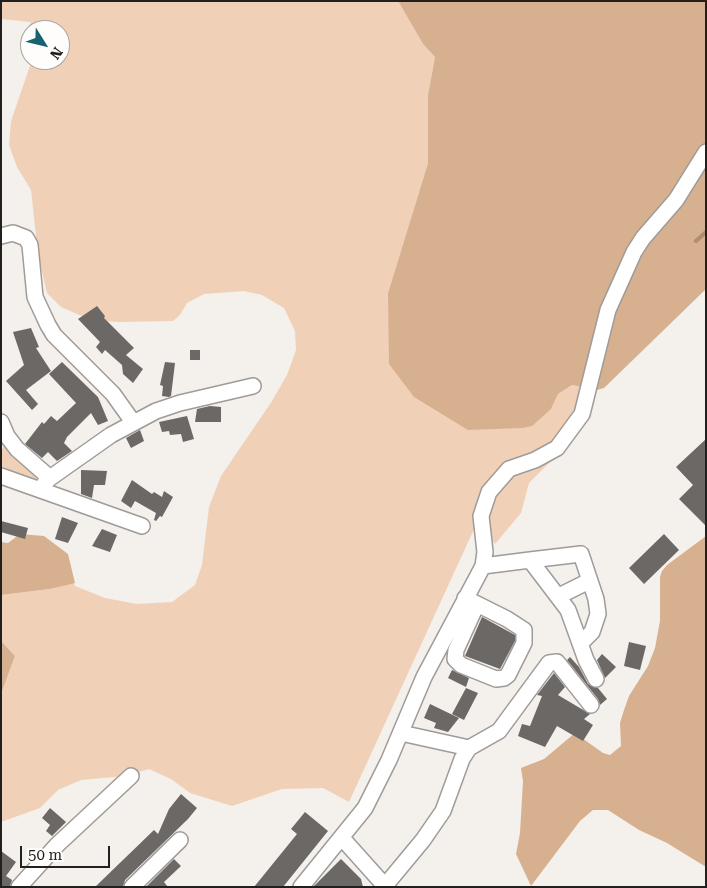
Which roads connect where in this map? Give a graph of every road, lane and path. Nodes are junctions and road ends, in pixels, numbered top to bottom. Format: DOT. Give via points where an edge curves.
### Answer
graph roads {
  1 [pos="706,152"];
  2 [pos="3,235"];
  3 [pos="253,386"];
  4 [pos="1,422"];
  5 [pos="133,422"];
  6 [pos="1,476"];
  7 [pos="50,478"];
  8 [pos="38,489"];
  9 [pos="142,526"];
  10 [pos="484,559"];
  11 [pos="530,560"];
  12 [pos="589,580"];
  13 [pos="559,596"];
  14 [pos="471,601"];
  15 [pos="580,643"];
  16 [pos="596,678"];
  17 [pos="592,705"];
  18 [pos="401,733"];
  19 [pos="469,748"];
  20 [pos="131,776"];
  21 [pos="342,838"];
  22 [pos="180,840"];
  23 [pos="384,886"];
  24 [pos="19,887"];
  25 [pos="132,887"];
  26 [pos="301,887"];
  1 -- 10 [label="street" via="676,200 634,252 608,310 582,414 557,448 509,469 488,492 481,516"];
  2 -- 5 [label="street" via="20,234 26,238 30,245 35,297 48,325 113,394"];
  3 -- 5 [label="street" via="180,403"];
  4 -- 7 [label="street" via="17,448"];
  5 -- 7 [label="street"];
  6 -- 8 [label="street"];
  7 -- 8 [label="street"];
  8 -- 9 [label="street"];
  10 -- 11 [label="street"];
  10 -- 14 [label="street"];
  11 -- 12 [label="street" via="581,554"];
  11 -- 13 [label="street"];
  12 -- 13 [label="street"];
  12 -- 15 [label="street" via="598,614 592,632"];
  13 -- 15 [label="street" via="568,610"];
  14 -- 14 [label="street" via="524,630 524,642 504,678 496,679 461,666 455,659"];
  14 -- 18 [label="street" via="424,677"];
  15 -- 16 [label="street"];
  17 -- 19 [label="street" via="557,662 552,661 537,676 499,731"];
  18 -- 19 [label="street"];
  18 -- 21 [label="street" via="365,808"];
  19 -- 23 [label="street" via="443,811"];
  20 -- 24 [label="street" via="56,845"];
  21 -- 23 [label="street"];
  21 -- 26 [label="street"];
  22 -- 25 [label="street"];
}
